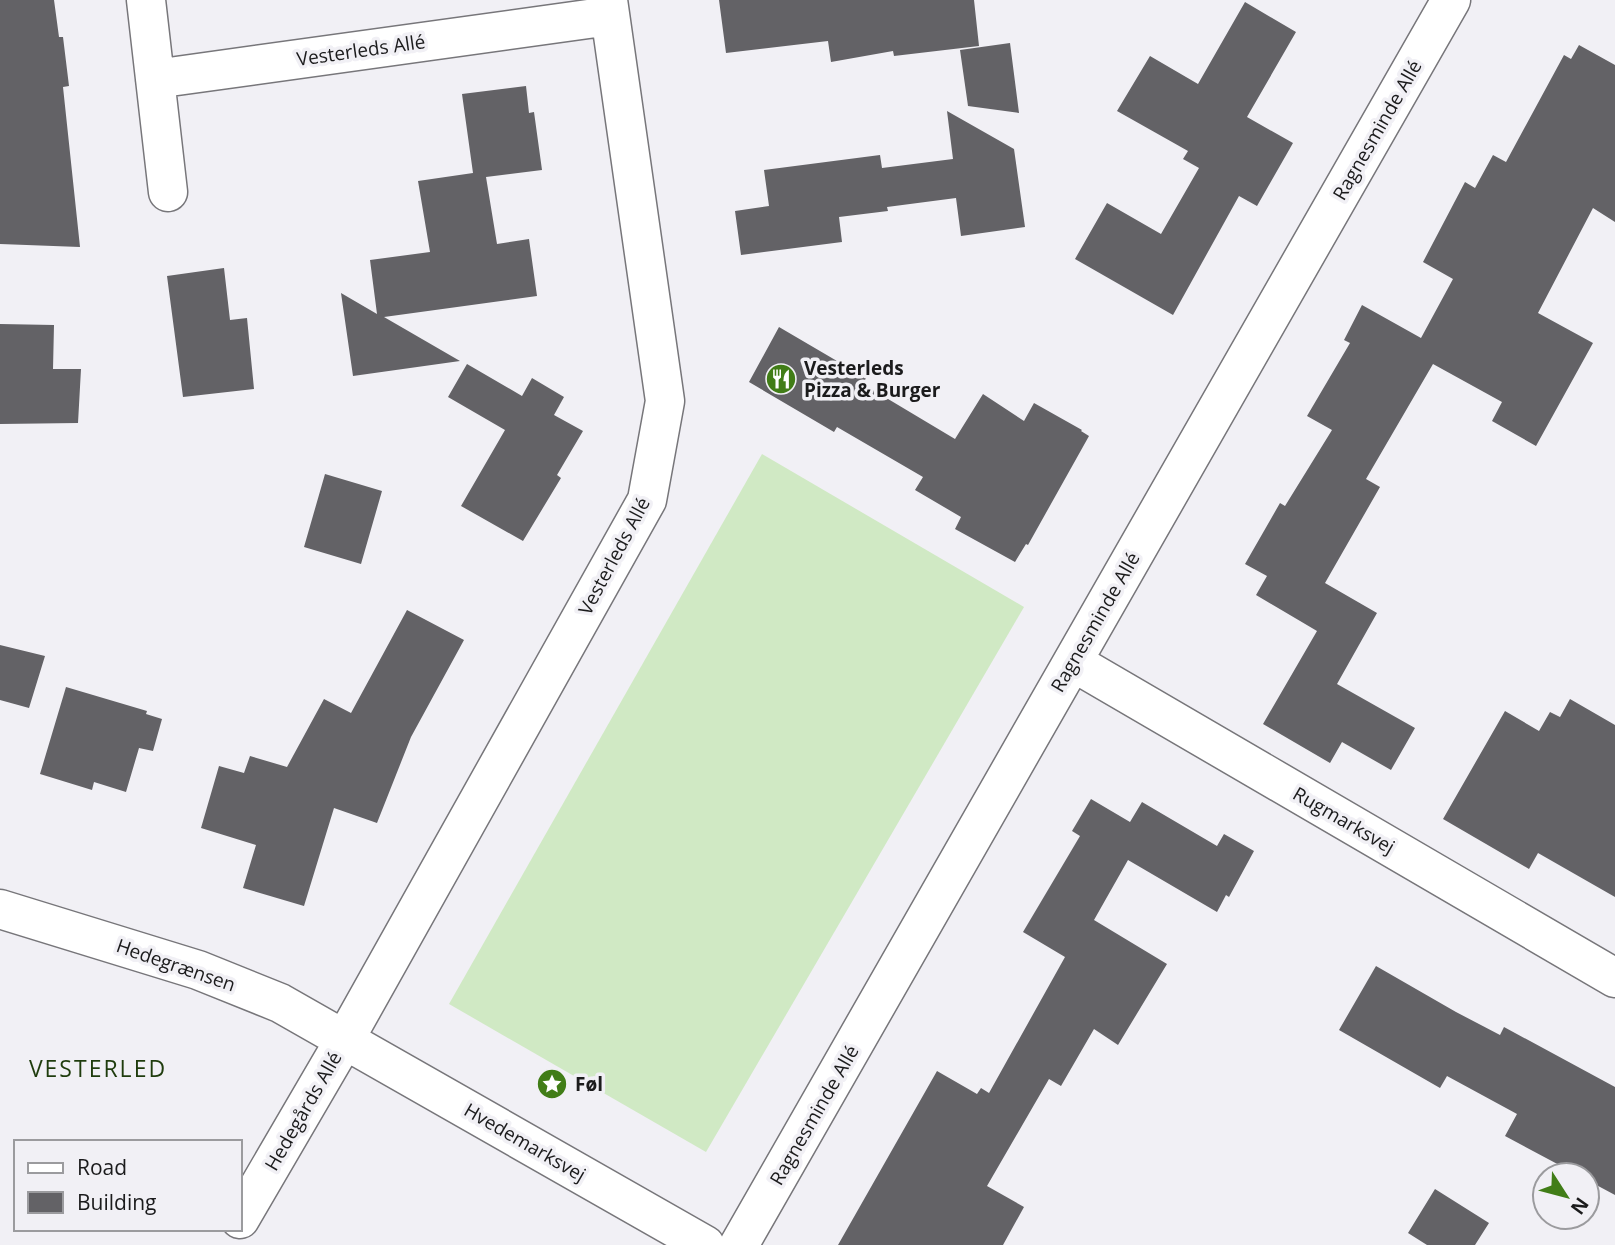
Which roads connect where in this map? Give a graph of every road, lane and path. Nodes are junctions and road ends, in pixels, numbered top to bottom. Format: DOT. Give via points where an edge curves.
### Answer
graph roads {
  1 [pos="146,0"];
  2 [pos="1451,0"];
  3 [pos="609,8"];
  4 [pos="155,79"];
  5 [pos="168,192"];
  6 [pos="1073,662"];
  7 [pos="0,909"];
  8 [pos="1615,978"];
  9 [pos="345,1039"];
  10 [pos="242,1216"];
  11 [pos="705,1245"];
  12 [pos="739,1245"];
  1 -- 4 [label="street"];
  2 -- 6 [label="street, Ragnesminde Allé"];
  3 -- 4 [label="street, Vesterleds Allé"];
  3 -- 9 [label="street, Vesterleds Allé" via="665,401 648,500"];
  4 -- 5 [label="street"];
  6 -- 8 [label="street, Rugmarksvej"];
  6 -- 12 [label="street, Ragnesminde Allé"];
  7 -- 9 [label="street, Hedegrænsen" via="198,970 280,1003"];
  9 -- 10 [label="street, Hedegårds Allé"];
  9 -- 11 [label="street, Hvedemarksvej"];
}
